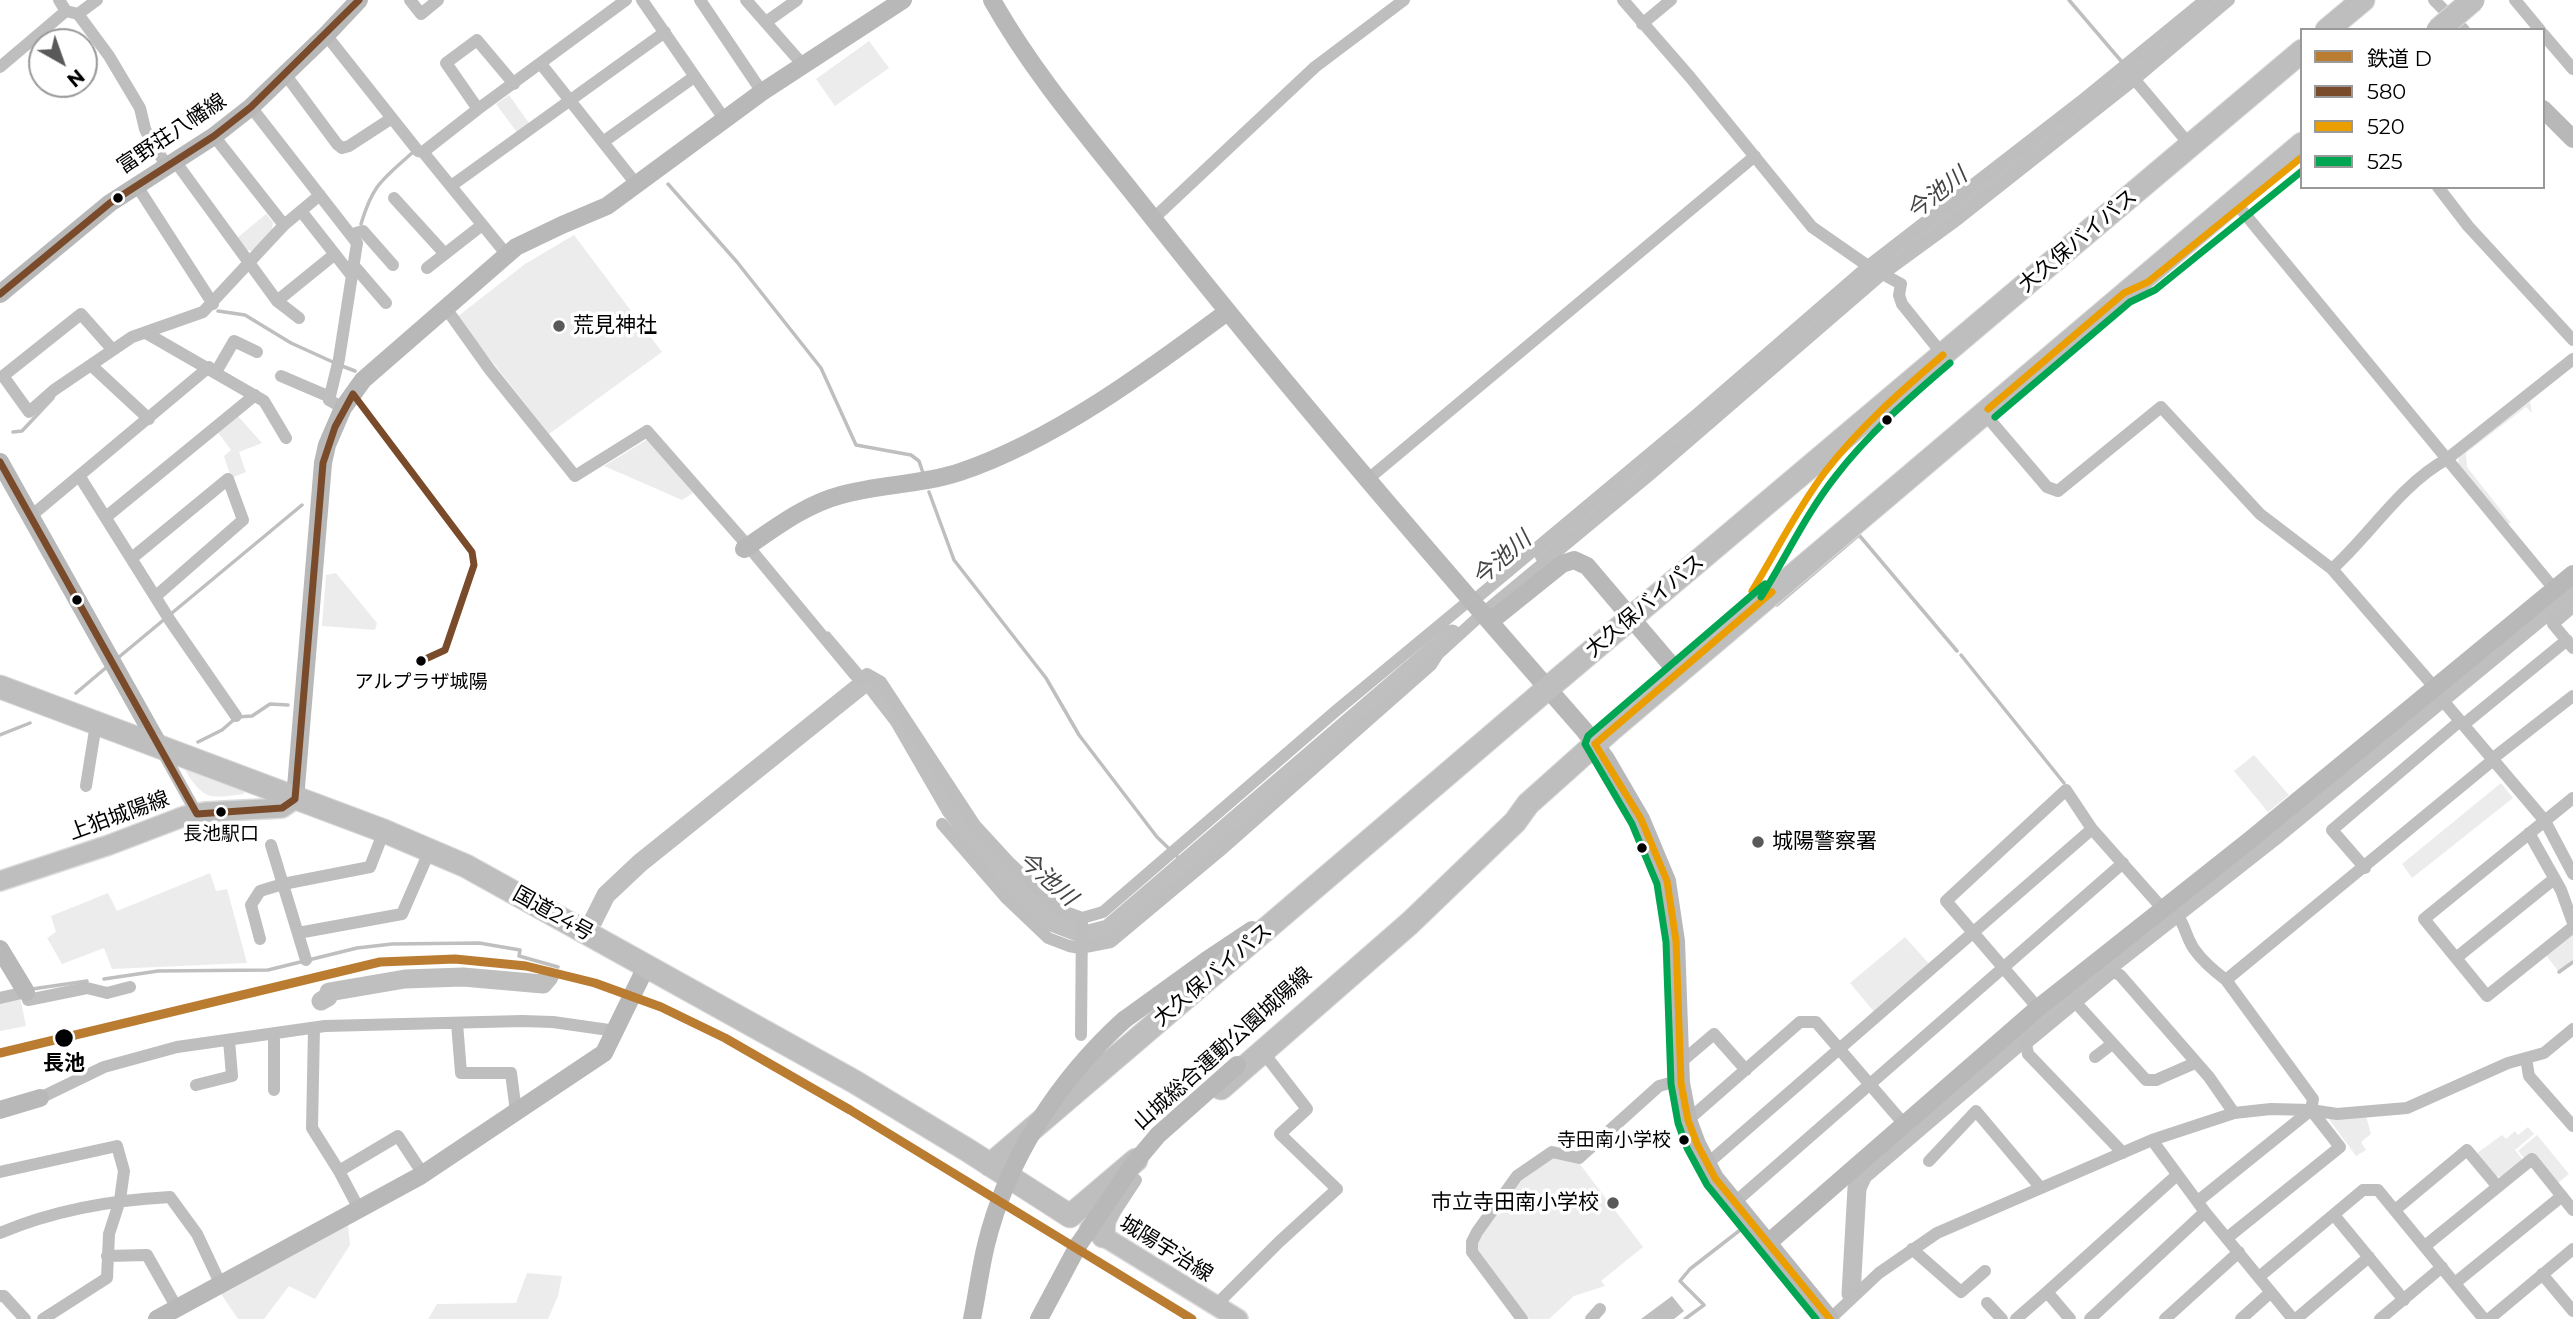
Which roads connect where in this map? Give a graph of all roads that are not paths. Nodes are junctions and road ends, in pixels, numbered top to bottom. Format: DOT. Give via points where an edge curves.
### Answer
graph roads {
  1 [pos="97,0"];
  2 [pos="410,0"];
  3 [pos="438,0"];
  4 [pos="626,0"];
  5 [pos="642,0"];
  6 [pos="700,0"];
  7 [pos="746,0"];
  8 [pos="797,0"];
  9 [pos="992,0"];
  10 [pos="1404,0"];
  11 [pos="1623,0"];
  12 [pos="1671,0"];
  13 [pos="2205,0"];
  14 [pos="2229,0"];
  15 [pos="2346,0"];
  16 [pos="2363,0"];
  17 [pos="2434,0"];
  18 [pos="2473,0"];
  19 [pos="2515,0"];
  20 [pos="355,1"];
  21 [pos="894,2"];
  22 [pos="68,8"];
  23 [pos="766,22"];
  24 [pos="1643,24"];
  25 [pos="2314,28"];
  26 [pos="2329,28"];
  27 [pos="2440,28"];
  28 [pos="2462,28"];
  29 [pos="2539,28"];
  30 [pos="665,32"];
  31 [pos="326,35"];
  32 [pos="2545,36"];
  33 [pos="2300,41"];
  34 [pos="2300,53"];
  35 [pos="541,64"];
  36 [pos="803,65"];
  37 [pos="2125,66"];
  38 [pos="0,68"];
  39 [pos="2573,69"];
  40 [pos="285,74"];
  41 [pos="694,77"];
  42 [pos="2134,79"];
  43 [pos="514,84"];
  44 [pos="762,92"];
  45 [pos="571,101"];
  46 [pos="251,107"];
  47 [pos="478,109"];
  48 [pos="2545,111"];
  49 [pos="392,118"];
  50 [pos="725,120"];
  51 [pos="214,136"];
  52 [pos="2184,138"];
  53 [pos="2573,139"];
  54 [pos="603,142"];
  55 [pos="2300,146"];
  56 [pos="423,152"];
  57 [pos="1755,156"];
  58 [pos="2300,159"];
  59 [pos="172,164"];
  60 [pos="637,185"];
  61 [pos="137,186"];
  62 [pos="451,186"];
  63 [pos="2440,189"];
  64 [pos="320,195"];
  65 [pos="394,198"];
  66 [pos="2240,208"];
  67 [pos="301,212"];
  68 [pos="1154,218"];
  69 [pos="284,225"];
  70 [pos="482,225"];
  71 [pos="352,234"];
  72 [pos="335,254"];
  73 [pos="445,254"];
  74 [pos="508,255"];
  75 [pos="249,263"];
  76 [pos="393,265"];
  77 [pos="1870,266"];
  78 [pos="427,268"];
  79 [pos="354,271"];
  80 [pos="1884,274"];
  81 [pos="2,288"];
  82 [pos="2124,293"];
  83 [pos="276,301"];
  84 [pos="213,303"];
  85 [pos="386,303"];
  86 [pos="445,307"];
  87 [pos="1227,312"];
  88 [pos="299,318"];
  89 [pos="146,333"];
  90 [pos="2573,340"];
  91 [pos="112,349"];
  92 [pos="257,352"];
  93 [pos="1943,355"];
  94 [pos="2573,359"];
  95 [pos="92,366"];
  96 [pos="212,370"];
  97 [pos="281,376"];
  98 [pos="255,395"];
  99 [pos="336,402"];
  100 [pos="1988,409"];
  101 [pos="149,419"];
  102 [pos="286,438"];
  103 [pos="2447,459"];
  104 [pos="0,462"];
  105 [pos="80,477"];
  106 [pos="1367,480"];
  107 [pos="31,516"];
  108 [pos="106,517"];
  109 [pos="746,547"];
  110 [pos="132,558"];
  111 [pos="2332,569"];
  112 [pos="2573,574"];
  113 [pos="2555,590"];
  114 [pos="156,596"];
  115 [pos="1478,607"];
  116 [pos="2573,607"];
  117 [pos="1631,617"];
  118 [pos="2570,644"];
  119 [pos="1678,673"];
  120 [pos="0,687"];
  121 [pos="1548,688"];
  122 [pos="2435,690"];
  123 [pos="2573,696"];
  124 [pos="236,716"];
  125 [pos="2461,723"];
  126 [pos="96,724"];
  127 [pos="1595,744"];
  128 [pos="161,749"];
  129 [pos="2493,760"];
  130 [pos="86,786"];
  131 [pos="2573,798"];
  132 [pos="295,799"];
  133 [pos="197,814"];
  134 [pos="2545,821"];
  135 [pos="942,824"];
  136 [pos="2092,829"];
  137 [pos="384,831"];
  138 [pos="2529,833"];
  139 [pos="271,845"];
  140 [pos="430,850"];
  141 [pos="1483,850"];
  142 [pos="2123,863"];
  143 [pos="2365,868"];
  144 [pos="2573,874"];
  145 [pos="2554,879"];
  146 [pos="0,881"];
  147 [pos="283,884"];
  148 [pos="1310,892"];
  149 [pos="2172,912"];
  150 [pos="1082,918"];
  151 [pos="2573,925"];
  152 [pos="298,933"];
  153 [pos="1974,933"];
  154 [pos="260,939"];
  155 [pos="1083,947"];
  156 [pos="0,949"];
  157 [pos="2456,958"];
  158 [pos="306,960"];
  159 [pos="647,965"];
  160 [pos="2003,968"];
  161 [pos="2225,981"];
  162 [pos="130,987"];
  163 [pos="26,992"];
  164 [pos="0,999"];
  165 [pos="2076,1003"];
  166 [pos="2038,1008"];
  167 [pos="457,1023"];
  168 [pos="314,1027"];
  169 [pos="2573,1029"];
  170 [pos="616,1031"];
  171 [pos="274,1034"];
  172 [pos="1081,1035"];
  173 [pos="229,1040"];
  174 [pos="2112,1044"];
  175 [pos="1840,1049"];
  176 [pos="1264,1052"];
  177 [pos="2095,1057"];
  178 [pos="2526,1058"];
  179 [pos="1680,1063"];
  180 [pos="2195,1063"];
  181 [pos="1746,1070"];
  182 [pos="1681,1083"];
  183 [pos="196,1085"];
  184 [pos="1870,1085"];
  185 [pos="274,1090"];
  186 [pos="40,1098"];
  187 [pos="0,1110"];
  188 [pos="2311,1110"];
  189 [pos="516,1112"];
  190 [pos="2234,1113"];
  191 [pos="1688,1120"];
  192 [pos="1904,1124"];
  193 [pos="2573,1126"];
  194 [pos="1160,1139"];
  195 [pos="2152,1140"];
  196 [pos="2123,1153"];
  197 [pos="1929,1161"];
  198 [pos="1707,1164"];
  199 [pos="990,1165"];
  200 [pos="339,1171"];
  201 [pos="0,1172"];
  202 [pos="423,1174"];
  203 [pos="2177,1175"];
  204 [pos="2040,1187"];
  205 [pos="2498,1187"];
  206 [pos="2562,1196"];
  207 [pos="120,1200"];
  208 [pos="1734,1203"];
  209 [pos="2202,1207"];
  210 [pos="359,1209"];
  211 [pos="2395,1210"];
  212 [pos="2573,1210"];
  213 [pos="2333,1214"];
  214 [pos="1070,1216"];
  215 [pos="1105,1226"];
  216 [pos="0,1233"];
  217 [pos="2227,1238"];
  218 [pos="1768,1243"];
  219 [pos="2425,1247"];
  220 [pos="1912,1249"];
  221 [pos="2573,1249"];
  222 [pos="2239,1252"];
  223 [pos="107,1255"];
  224 [pos="2369,1258"];
  225 [pos="2442,1267"];
  226 [pos="1985,1270"];
  227 [pos="2542,1274"];
  228 [pos="2259,1277"];
  229 [pos="2455,1283"];
  230 [pos="221,1284"];
  231 [pos="2047,1292"];
  232 [pos="2271,1292"];
  233 [pos="0,1296"];
  234 [pos="2404,1300"];
  235 [pos="1987,1303"];
  236 [pos="1215,1306"];
  237 [pos="177,1308"];
  238 [pos="2573,1313"];
  239 [pos="25,1319"];
  240 [pos="43,1319"];
  241 [pos="157,1319"];
  242 [pos="972,1319"];
  243 [pos="1039,1319"];
  244 [pos="1238,1319"];
  245 [pos="1522,1319"];
  246 [pos="1830,1319"];
  247 [pos="2002,1319"];
  248 [pos="2016,1319"];
  249 [pos="2070,1319"];
  250 [pos="2090,1319"];
  251 [pos="2165,1319"];
  252 [pos="2241,1319"];
  253 [pos="2294,1319"];
  254 [pos="2380,1319"];
  255 [pos="2486,1319"];
  256 [pos="2568,1319"];
  1 -- 22 [label="street"];
  2 -- 3 [label="street" via="421,13"];
  4 -- 35 [label="street"];
  5 -- 30 [label="street"];
  6 -- 44 [label="street"];
  7 -- 23 [label="street"];
  8 -- 23 [label="street"];
  9 -- 68 [label="street" via="1062,104"];
  10 -- 68 [label="street" via="1315,67"];
  11 -- 24 [label="street"];
  12 -- 24 [label="street"];
  13 -- 37 [label="street"];
  14 -- 42 [label="street"];
  15 -- 25 [label="street"];
  16 -- 26 [label="highway"];
  17 -- 28 [label="street"];
  18 -- 27 [label="highway, bridge"];
  19 -- 29 [label="street"];
  20 -- 31 [label="street, 富野荘八幡線"];
  21 -- 36 [label="street"];
  22 -- 38 [label="street"];
  22 -- 59 [label="street" via="109,56 140,108 153,145"];
  23 -- 36 [label="street"];
  24 -- 57 [label="street"];
  30 -- 41 [label="street"];
  30 -- 45 [label="street"];
  31 -- 40 [label="street, 富野荘八幡線"];
  31 -- 49 [label="street"];
  32 -- 39 [label="street"];
  33 -- 52 [label="street"];
  34 -- 93 [label="highway, 大久保バイパス"];
  35 -- 43 [label="street"];
  35 -- 45 [label="street"];
  36 -- 44 [label="street"];
  37 -- 42 [label="street"];
  37 -- 77 [label="street"];
  40 -- 46 [label="street, 富野荘八幡線"];
  40 -- 49 [label="street" via="342,148"];
  41 -- 50 [label="street"];
  41 -- 54 [label="street"];
  42 -- 52 [label="street"];
  42 -- 80 [label="street"];
  43 -- 47 [label="street"];
  43 -- 47 [label="street" via="477,40 446,63"];
  44 -- 50 [label="street"];
  45 -- 54 [label="street"];
  45 -- 62 [label="street"];
  46 -- 51 [label="street, 富野荘八幡線"];
  46 -- 64 [label="street"];
  47 -- 56 [label="street"];
  48 -- 53 [label="street"];
  49 -- 56 [label="street"];
  50 -- 60 [label="street"];
  51 -- 59 [label="street, 富野荘八幡線"];
  51 -- 69 [label="street"];
  52 -- 93 [label="street" via="2081,225"];
  54 -- 60 [label="street"];
  55 -- 82 [label="highway"];
  56 -- 62 [label="street"];
  57 -- 77 [label="street" via="1812,227"];
  57 -- 106 [label="street"];
  58 -- 66 [label="street"];
  59 -- 61 [label="street, 富野荘八幡線"];
  59 -- 75 [label="street"];
  60 -- 74 [label="street" via="607,206 550,230"];
  61 -- 81 [label="street, 富野荘八幡線"];
  61 -- 84 [label="street"];
  62 -- 70 [label="street"];
  63 -- 90 [label="street"];
  64 -- 67 [label="street"];
  64 -- 71 [label="street"];
  65 -- 73 [label="street"];
  66 -- 82 [label="street" via="2148,282"];
  66 -- 103 [label="street"];
  67 -- 69 [label="street"];
  67 -- 72 [label="street"];
  68 -- 87 [label="street"];
  69 -- 75 [label="street"];
  70 -- 73 [label="street"];
  70 -- 74 [label="street"];
  71 -- 76 [label="street" via="363,230"];
  71 -- 79 [label="street" via="357,243"];
  72 -- 79 [label="street"];
  72 -- 83 [label="street"];
  73 -- 78 [label="street"];
  74 -- 86 [label="street"];
  75 -- 83 [label="street"];
  75 -- 84 [label="street"];
  77 -- 80 [label="street"];
  77 -- 115 [label="street"];
  79 -- 85 [label="street"];
  79 -- 99 [label="street"];
  80 -- 93 [label="street" via="1901,284 1902,304"];
  80 -- 115 [label="street"];
  82 -- 100 [label="highway"];
  83 -- 88 [label="street"];
  84 -- 89 [label="street" via="204,313"];
  86 -- 99 [label="street"];
  86 -- 109 [label="street" via="489,370 575,476 647,431"];
  87 -- 106 [label="street"];
  87 -- 109 [label="street" via="1038,439 961,472 841,495 799,512"];
  89 -- 91 [label="street"];
  89 -- 96 [label="street"];
  91 -- 95 [label="street"];
  91 -- 95 [label="street" via="81,314 3,376 29,412"];
  92 -- 96 [label="street" via="234,341"];
  93 -- 117 [label="highway, 大久保バイパス"];
  94 -- 103 [label="street"];
  95 -- 101 [label="street"];
  96 -- 98 [label="street"];
  96 -- 101 [label="street"];
  97 -- 99 [label="street"];
  98 -- 102 [label="street" via="264,401"];
  98 -- 108 [label="street"];
  99 -- 132 [label="street" via="323,463"];
  100 -- 111 [label="street" via="1989,419 2047,488 2058,491 2161,407 2260,514"];
  100 -- 119 [label="highway"];
  101 -- 105 [label="street"];
  103 -- 111 [label="street" via="2396,500"];
  103 -- 113 [label="street"];
  104 -- 107 [label="street"];
  105 -- 107 [label="street"];
  105 -- 108 [label="street"];
  106 -- 115 [label="street"];
  107 -- 128 [label="street"];
  108 -- 110 [label="street"];
  109 -- 150 [label="street" via="855,675 881,681 975,825 1060,910"];
  110 -- 114 [label="street"];
  110 -- 114 [label="street" via="228,479 243,520"];
  111 -- 122 [label="street"];
  112 -- 113 [label="street"];
  113 -- 122 [label="street"];
  114 -- 124 [label="street"];
  115 -- 117 [label="street" via="1574,560 1587,566"];
  115 -- 121 [label="street"];
  115 -- 150 [label="street" via="1337,710 1104,912"];
  115 -- 155 [label="street" via="1431,666 1127,930 1111,942"];
  116 -- 118 [label="street" via="2553,624"];
  117 -- 119 [label="street"];
  117 -- 121 [label="highway, 大久保バイパス"];
  118 -- 125 [label="street"];
  119 -- 127 [label="highway"];
  120 -- 126 [label="highway, 国道24号"];
  121 -- 127 [label="street"];
  121 -- 148 [label="highway, 大久保バイパス"];
  122 -- 125 [label="street"];
  122 -- 149 [label="street" via="2250,840"];
  123 -- 129 [label="street"];
  125 -- 129 [label="street"];
  125 -- 143 [label="street" via="2333,830"];
  126 -- 128 [label="highway, 国道24号"];
  126 -- 130 [label="street"];
  127 -- 141 [label="highway"];
  127 -- 179 [label="street" via="1640,819 1667,881 1676,941"];
  128 -- 132 [label="highway, 国道24号"];
  128 -- 133 [label="street"];
  129 -- 134 [label="street"];
  129 -- 143 [label="street"];
  131 -- 134 [label="street"];
  132 -- 133 [label="main road, 上狛城陽線" via="282,808"];
  132 -- 137 [label="highway, 国道24号"];
  133 -- 146 [label="main road, 上狛城陽線"];
  134 -- 138 [label="street"];
  134 -- 144 [label="street"];
  135 -- 155 [label="street" via="1036,928 1058,943"];
  136 -- 142 [label="street"];
  136 -- 153 [label="street"];
  136 -- 153 [label="street" via="2066,790 1946,901"];
  137 -- 140 [label="highway, 国道24号"];
  137 -- 147 [label="street" via="370,867"];
  138 -- 145 [label="street"];
  138 -- 157 [label="street" via="2424,919"];
  139 -- 147 [label="street"];
  140 -- 152 [label="street" via="402,914"];
  140 -- 159 [label="highway, 国道24号"];
  141 -- 176 [label="highway" via="1410,923"];
  141 -- 243 [label="street, 山城総合運動公園城陽線, bridge" via="1158,1135 1079,1244"];
  142 -- 149 [label="street"];
  142 -- 160 [label="street"];
  143 -- 161 [label="street"];
  145 -- 151 [label="street"];
  145 -- 157 [label="street"];
  147 -- 152 [label="street"];
  147 -- 154 [label="street" via="260,891 251,905"];
  148 -- 199 [label="highway, 大久保バイパス"];
  148 -- 242 [label="street, bridge" via="1124,1020 1070,1075 1021,1154 1002,1197 986,1244"];
  149 -- 161 [label="street" via="2193,947"];
  149 -- 166 [label="street"];
  150 -- 155 [label="street"];
  151 -- 157 [label="street" via="2487,996"];
  152 -- 158 [label="street"];
  153 -- 160 [label="street"];
  153 -- 175 [label="street"];
  155 -- 172 [label="street"];
  156 -- 163 [label="street"];
  159 -- 170 [label="street"];
  159 -- 199 [label="highway, 国道24号" via="855,1082"];
  160 -- 166 [label="street"];
  160 -- 184 [label="street"];
  161 -- 188 [label="street" via="2313,1099"];
  162 -- 163 [label="street" via="107,993 87,988 28,1000"];
  163 -- 164 [label="street"];
  165 -- 174 [label="street"];
  165 -- 180 [label="street" via="2113,972 2120,975"];
  165 -- 196 [label="street" via="2026,1044 2028,1054"];
  166 -- 192 [label="street"];
  167 -- 168 [label="street"];
  167 -- 170 [label="street" via="553,1022"];
  167 -- 189 [label="street" via="461,1073 511,1073"];
  168 -- 171 [label="street"];
  168 -- 200 [label="street" via="312,1128"];
  169 -- 178 [label="street" via="2544,1053"];
  170 -- 189 [label="street" via="604,1053"];
  171 -- 173 [label="street"];
  171 -- 185 [label="street"];
  173 -- 183 [label="street" via="232,1076"];
  173 -- 186 [label="street" via="177,1047 104,1067"];
  174 -- 177 [label="street"];
  174 -- 180 [label="street" via="2146,1080"];
  175 -- 181 [label="street" via="1816,1021 1800,1022"];
  175 -- 184 [label="street"];
  175 -- 198 [label="street"];
  176 -- 194 [label="highway"];
  176 -- 236 [label="street" via="1307,1109 1280,1134 1336,1189"];
  178 -- 188 [label="street" via="2407,1108 2337,1114"];
  178 -- 193 [label="street" via="2529,1076"];
  179 -- 181 [label="street" via="1714,1034"];
  179 -- 182 [label="street"];
  180 -- 190 [label="street"];
  181 -- 191 [label="street"];
  182 -- 191 [label="street"];
  182 -- 245 [label="street" via="1659,1086 1579,1158 1552,1152 1517,1176 1477,1231 1472,1252"];
  184 -- 192 [label="street"];
  184 -- 208 [label="street"];
  186 -- 187 [label="street"];
  188 -- 190 [label="street"];
  188 -- 209 [label="street"];
  188 -- 217 [label="street" via="2340,1147"];
  189 -- 202 [label="street"];
  190 -- 195 [label="street"];
  191 -- 198 [label="street"];
  192 -- 218 [label="street"];
  194 -- 214 [label="highway"];
  194 -- 215 [label="highway" via="1111,1203"];
  195 -- 196 [label="street"];
  195 -- 203 [label="street"];
  196 -- 204 [label="street"];
  197 -- 204 [label="street" via="1976,1111"];
  198 -- 208 [label="street"];
  199 -- 214 [label="highway, 国道24号"];
  200 -- 202 [label="street" via="398,1136"];
  200 -- 210 [label="street"];
  201 -- 207 [label="street" via="117,1146 124,1171"];
  202 -- 210 [label="street"];
  203 -- 209 [label="street"];
  203 -- 231 [label="street"];
  204 -- 220 [label="street" via="1937,1233"];
  205 -- 206 [label="street" via="2532,1159"];
  205 -- 211 [label="street" via="2467,1150"];
  205 -- 219 [label="street"];
  206 -- 212 [label="street"];
  206 -- 229 [label="street"];
  207 -- 216 [label="street" via="33,1219"];
  207 -- 223 [label="street"];
  207 -- 230 [label="street" via="170,1197 197,1234"];
  208 -- 218 [label="street"];
  209 -- 217 [label="street"];
  209 -- 250 [label="street"];
  210 -- 230 [label="street"];
  211 -- 213 [label="street" via="2378,1190 2363,1190"];
  211 -- 219 [label="street"];
  213 -- 224 [label="street"];
  213 -- 228 [label="street"];
  214 -- 215 [label="main road, 城陽宇治線"];
  215 -- 236 [label="main road, 城陽宇治線"];
  217 -- 222 [label="street"];
  218 -- 246 [label="street"];
  219 -- 225 [label="street"];
  220 -- 226 [label="street" via="1961,1292"];
  220 -- 246 [label="street"];
  221 -- 227 [label="street"];
  222 -- 228 [label="street"];
  222 -- 251 [label="street"];
  223 -- 237 [label="street" via="147,1255"];
  223 -- 240 [label="street" via="107,1278"];
  224 -- 234 [label="street"];
  224 -- 253 [label="street"];
  225 -- 229 [label="street"];
  225 -- 234 [label="street"];
  227 -- 238 [label="street"];
  227 -- 255 [label="street"];
  228 -- 232 [label="street"];
  229 -- 255 [label="street"];
  230 -- 237 [label="street"];
  231 -- 248 [label="street"];
  231 -- 249 [label="street"];
  232 -- 252 [label="street"];
  232 -- 253 [label="street"];
  233 -- 239 [label="street"];
  234 -- 254 [label="street"];
  235 -- 247 [label="street"];
  236 -- 244 [label="main road, 城陽宇治線"];
  237 -- 241 [label="street"];
  238 -- 256 [label="street"];
}
